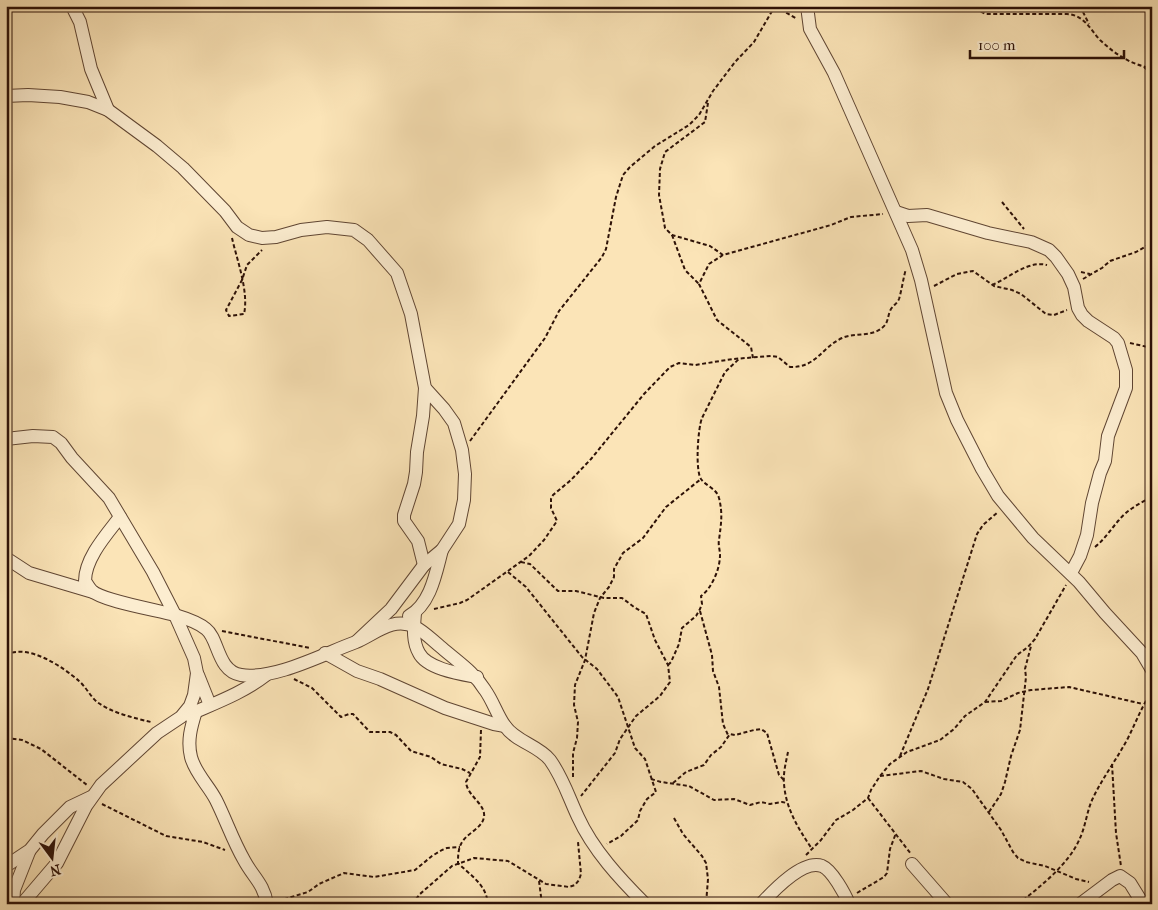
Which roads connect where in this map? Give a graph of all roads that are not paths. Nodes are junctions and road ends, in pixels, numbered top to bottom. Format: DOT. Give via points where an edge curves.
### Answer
graph roads {
  1 [pos="72,6"];
  2 [pos="807,6"];
  3 [pos="6,96"];
  4 [pos="108,110"];
  5 [pos="896,212"];
  6 [pos="424,388"];
  7 [pos="6,439"];
  8 [pos="120,516"];
  9 [pos="442,550"];
  10 [pos="6,558"];
  11 [pos="424,564"];
  12 [pos="1071,573"];
  13 [pos="93,592"];
  14 [pos="415,613"];
  15 [pos="175,615"];
  16 [pos="396,624"];
  17 [pos="414,627"];
  18 [pos="357,641"];
  19 [pos="325,653"];
  20 [pos="1152,670"];
  21 [pos="198,673"];
  22 [pos="272,673"];
  23 [pos="477,677"];
  24 [pos="210,705"];
  25 [pos="196,711"];
  26 [pos="181,717"];
  27 [pos="505,726"];
  28 [pos="93,795"];
  29 [pos="30,850"];
  30 [pos="912,864"];
  31 [pos="6,866"];
  32 [pos="1134,889"];
  33 [pos="1152,899"];
  34 [pos="849,902"];
  35 [pos="13,904"];
  36 [pos="22,904"];
  37 [pos="267,904"];
  38 [pos="645,904"];
  39 [pos="761,904"];
  40 [pos="947,904"];
  41 [pos="1080,904"];
  42 [pos="1143,904"];
  1 -- 4 [label="street" via="80,22 90,69"];
  2 -- 5 [label="street" via="810,29 834,73"];
  3 -- 4 [label="street" via="60,97"];
  4 -- 6 [label="street" via="183,168 237,227 249,235 276,237 327,227 354,230 368,240 397,273 411,314"];
  5 -- 12 [label="street" via="915,258 940,374 951,406 982,469 1006,505 1033,538"];
  5 -- 12 [label="street" via="908,216 927,215 1031,242 1049,250 1066,270 1084,318 1117,341 1126,370 1126,388 1108,436 1087,535"];
  6 -- 9 [label="street" via="454,423 462,450 464,500 459,524"];
  6 -- 11 [label="street" via="415,478 404,515 418,541"];
  7 -- 8 [label="street" via="53,437 109,498"];
  8 -- 13 [label="street" via="88,568 85,582"];
  8 -- 15 [label="street"];
  9 -- 11 [label="street"];
  9 -- 14 [label="street" via="433,583"];
  10 -- 13 [label="street" via="30,573"];
  11 -- 18 [label="street" via="391,609"];
  12 -- 20 [label="street" via="1142,653"];
  13 -- 15 [label="street"];
  14 -- 16 [label="street"];
  14 -- 17 [label="street"];
  15 -- 21 [label="street"];
  15 -- 22 [label="street" via="207,630 221,658 229,669 239,675"];
  16 -- 17 [label="street"];
  16 -- 18 [label="street"];
  17 -- 23 [label="street"];
  17 -- 23 [label="street" via="419,654 431,664"];
  18 -- 19 [label="street"];
  19 -- 22 [label="street"];
  19 -- 27 [label="street" via="431,702"];
  21 -- 24 [label="street"];
  21 -- 26 [label="street" via="190,706"];
  22 -- 24 [label="street"];
  23 -- 27 [label="street"];
  24 -- 25 [label="street"];
  25 -- 26 [label="street"];
  25 -- 37 [label="street" via="190,729 191,759 216,799 243,859 265,891"];
  26 -- 28 [label="street" via="123,764"];
  27 -- 38 [label="street" via="549,759 598,849"];
  28 -- 29 [label="street" via="70,807"];
  28 -- 36 [label="street" via="57,864"];
  29 -- 31 [label="street"];
  29 -- 35 [label="street" via="14,890"];
  30 -- 40 [label="street"];
  32 -- 33 [label="street"];
  32 -- 41 [label="street" via="1117,878"];
  32 -- 42 [label="street"];
  34 -- 39 [label="street" via="836,881 823,867 815,865 797,872"];
}
